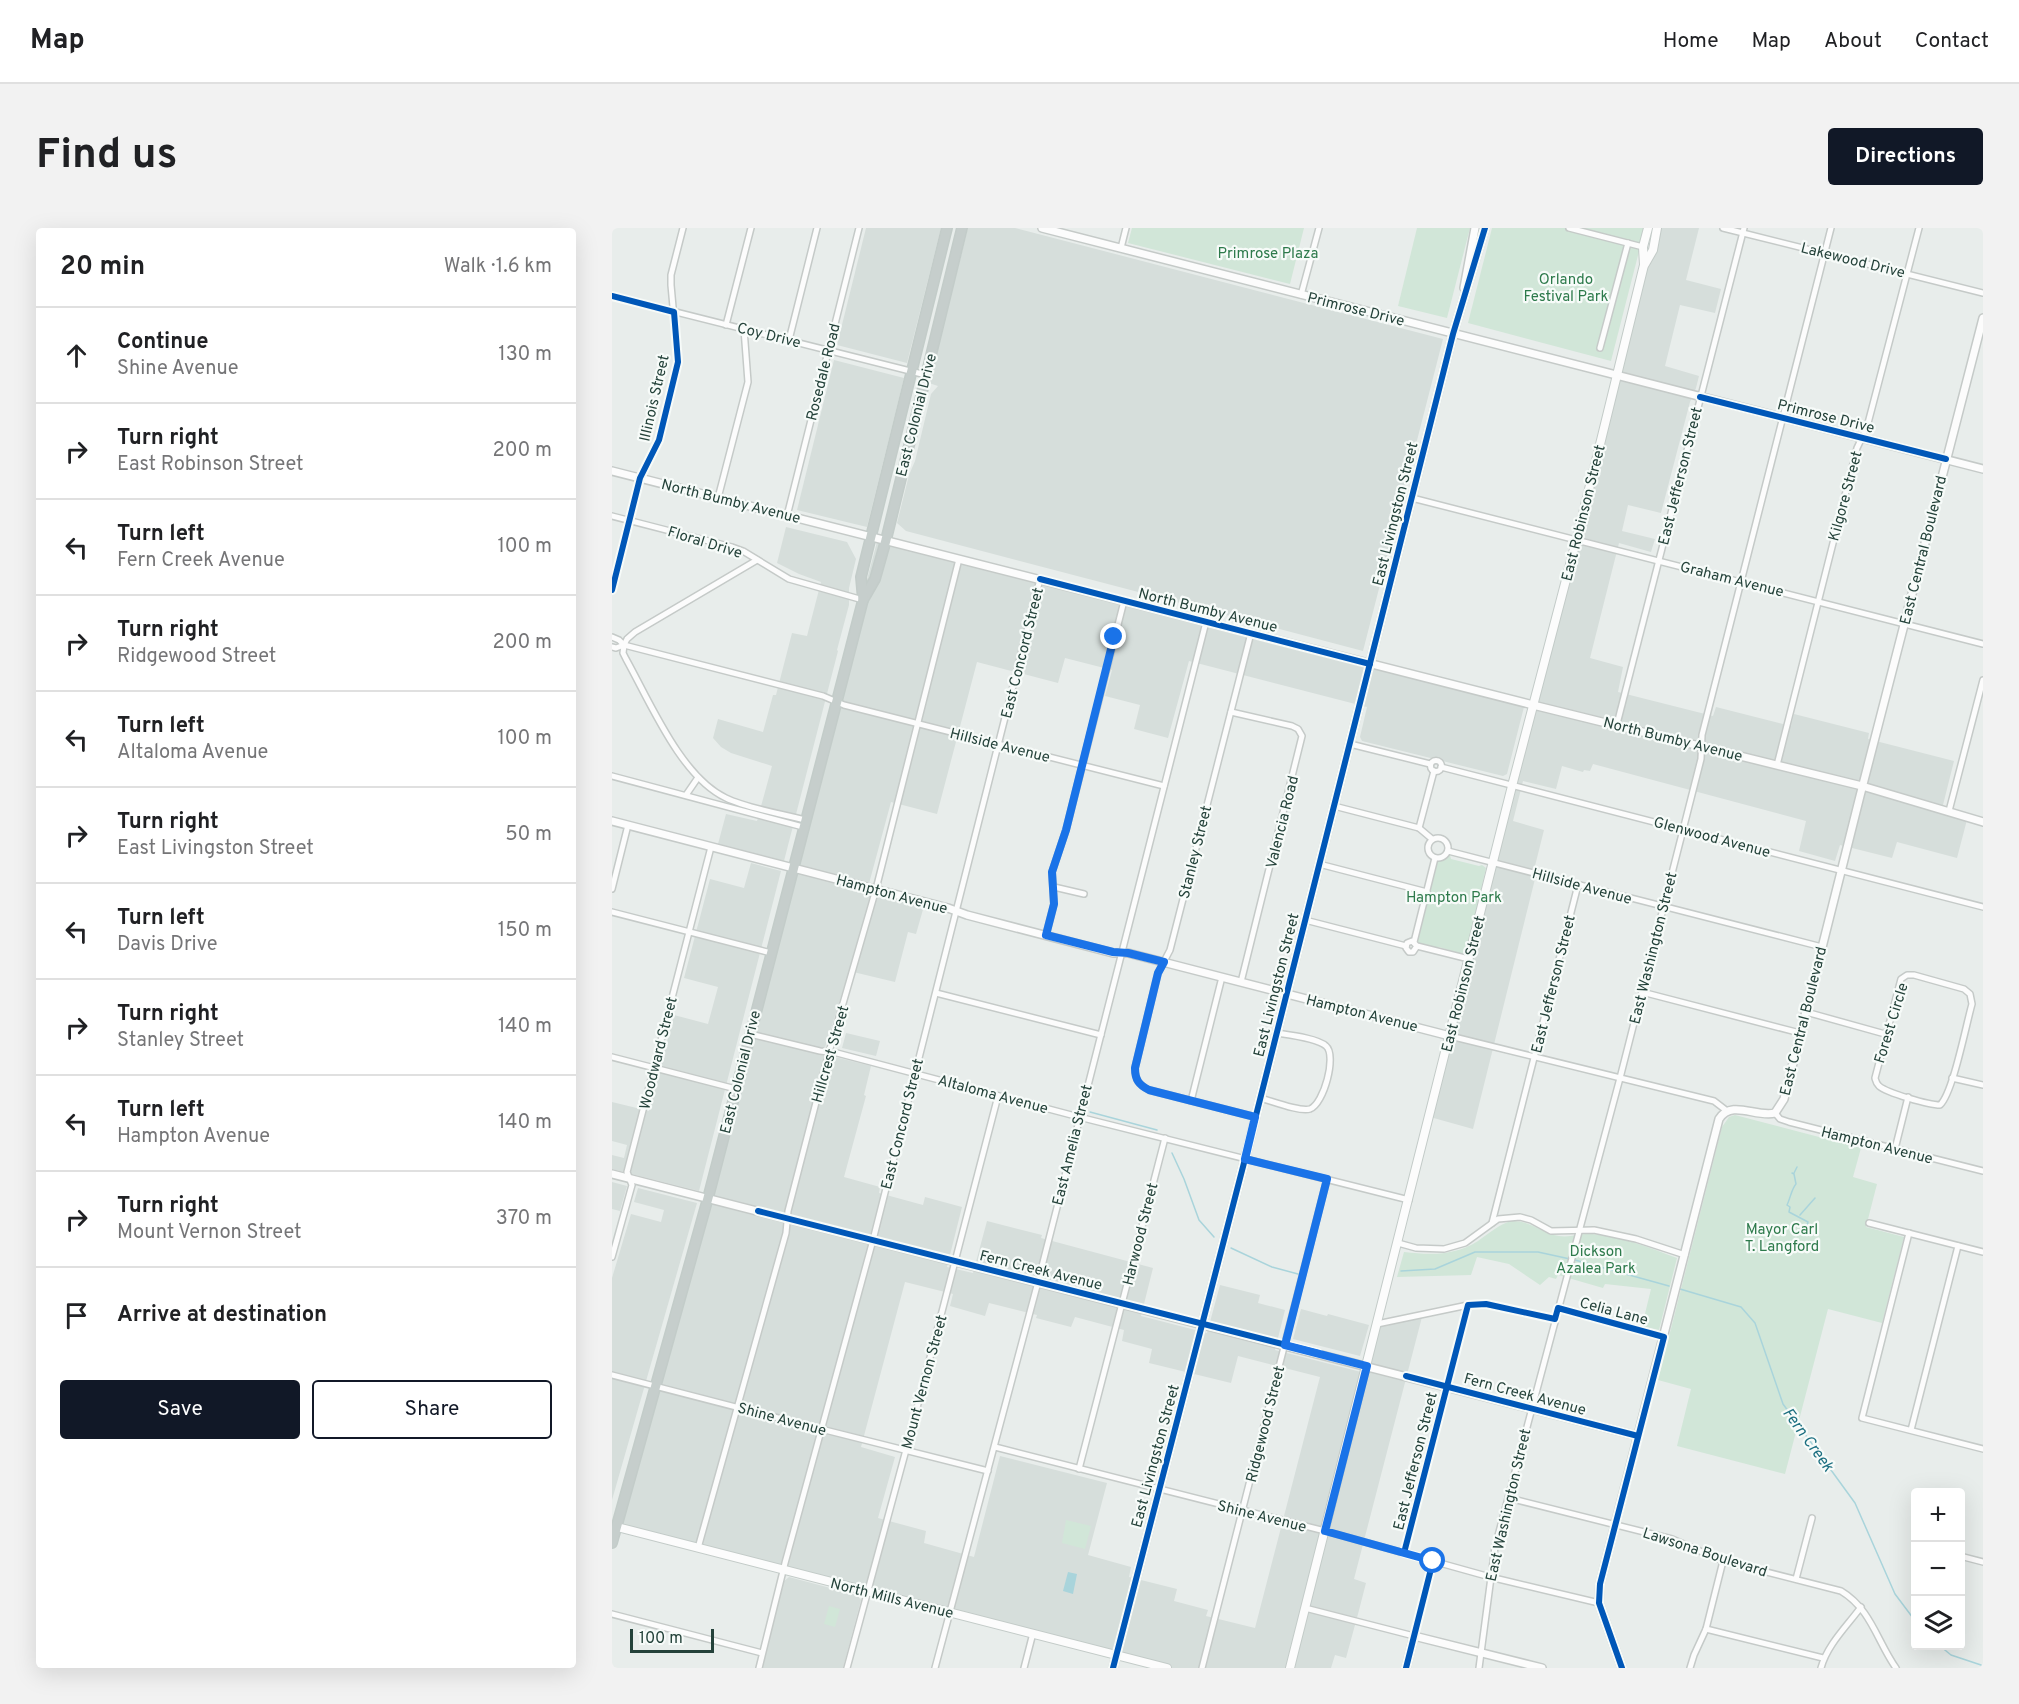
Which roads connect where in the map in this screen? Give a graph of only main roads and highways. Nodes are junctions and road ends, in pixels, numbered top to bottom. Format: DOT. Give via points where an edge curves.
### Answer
graph roads {
  1 [pos="947,228"];
  2 [pos="962,228"];
  3 [pos="1648,228"];
  4 [pos="1657,228"];
  5 [pos="1644,265"];
  6 [pos="863,600"];
  7 [pos="616,1527"];
  8 [pos="612,1543"];
  9 [pos="1167,1668"];
  10 [pos="1290,1668"];
  1 -- 6 [label="highway, East Colonial Drive" via="861,577"];
  2 -- 6 [label="highway, East Colonial Drive" via="886,540 875,579"];
  3 -- 5 [label="main road, East Robinson Street"];
  4 -- 5 [label="main road, East Robinson Street" via="1653,250"];
  5 -- 10 [label="main road, East Robinson Street"];
  6 -- 7 [label="highway, East Colonial Drive" via="708,1198"];
  7 -- 8 [label="highway, East Colonial Drive"];
  7 -- 9 [label="main road, North Mills Avenue"];
}
